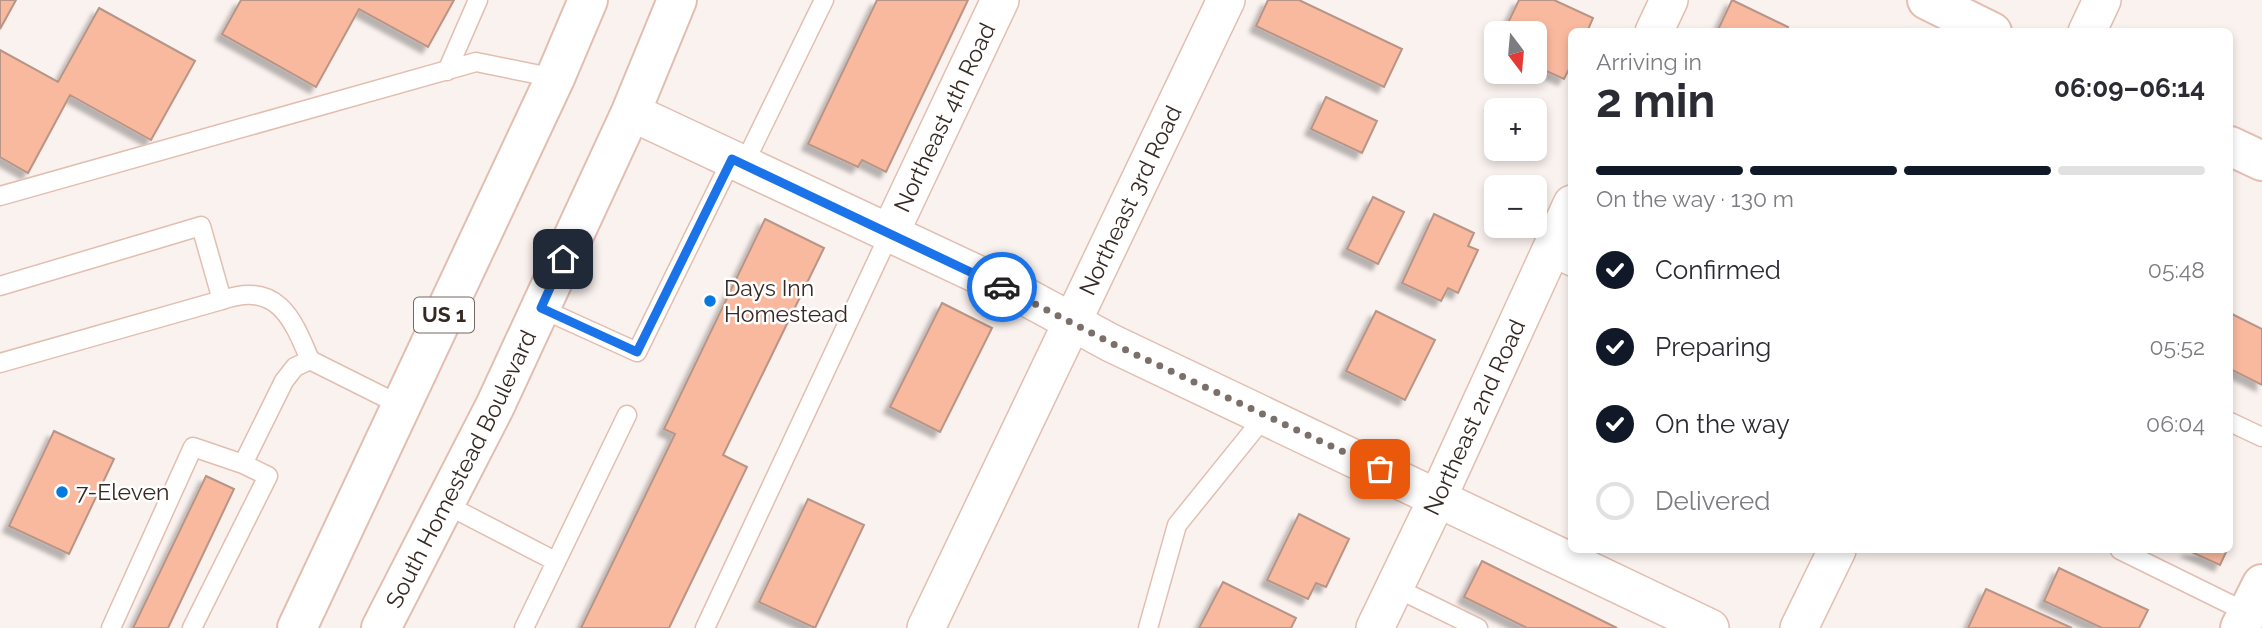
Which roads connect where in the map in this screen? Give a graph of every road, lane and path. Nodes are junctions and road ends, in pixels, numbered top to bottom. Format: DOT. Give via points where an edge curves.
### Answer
graph roads {
  1 [pos="478,0"];
  2 [pos="588,0"];
  3 [pos="677,0"];
  4 [pos="824,0"];
  5 [pos="1000,0"];
  6 [pos="1226,0"];
  7 [pos="1669,0"];
  8 [pos="1927,0"];
  9 [pos="2102,0"];
  10 [pos="1656,28"];
  11 [pos="1984,28"];
  12 [pos="2089,28"];
  13 [pos="447,71"];
  14 [pos="555,78"];
  15 [pos="631,112"];
  16 [pos="2233,147"];
  17 [pos="2262,161"];
  18 [pos="738,162"];
  19 [pos="0,196"];
  20 [pos="1568,223"];
  21 [pos="889,235"];
  22 [pos="1560,262"];
  23 [pos="0,286"];
  24 [pos="222,300"];
  25 [pos="541,308"];
  26 [pos="1073,322"];
  27 [pos="310,360"];
  28 [pos="0,363"];
  29 [pos="402,406"];
  30 [pos="628,415"];
  31 [pos="1265,416"];
  32 [pos="2233,423"];
  33 [pos="2262,437"];
  34 [pos="243,464"];
  35 [pos="1438,497"];
  36 [pos="445,505"];
  37 [pos="1836,553"];
  38 [pos="2127,553"];
  39 [pos="555,561"];
  40 [pos="1394,587"];
  41 [pos="2250,608"];
  42 [pos="111,628"];
  43 [pos="192,628"];
  44 [pos="297,628"];
  45 [pos="381,628"];
  46 [pos="524,628"];
  47 [pos="705,628"];
  48 [pos="926,628"];
  49 [pos="1148,628"];
  50 [pos="1375,628"];
  51 [pos="1478,628"];
  52 [pos="1710,628"];
  53 [pos="1799,628"];
  1 -- 13 [label="lane"];
  2 -- 14 [label="main road, US 1"];
  3 -- 15 [label="main road, South Homestead Boulevard"];
  4 -- 18 [label="lane"];
  5 -- 21 [label="street, Northeast 4th Road"];
  6 -- 26 [label="street, Northeast 3rd Road"];
  7 -- 10 [label="street"];
  8 -- 11 [label="main road"];
  9 -- 12 [label="street"];
  13 -- 14 [label="lane" via="476,62"];
  13 -- 19 [label="lane"];
  14 -- 29 [label="main road, US 1"];
  15 -- 18 [label="street"];
  15 -- 25 [label="main road, South Homestead Boulevard"];
  16 -- 17 [label="main road"];
  18 -- 21 [label="street"];
  18 -- 25 [label="lane" via="637,352"];
  20 -- 22 [label="street, Northeast 2nd Road"];
  21 -- 26 [label="street"];
  21 -- 47 [label="lane"];
  22 -- 35 [label="street, Northeast 2nd Road"];
  23 -- 24 [label="lane" via="201,226"];
  24 -- 27 [label="lane" via="241,293 255,295 284,309"];
  24 -- 28 [label="lane"];
  25 -- 36 [label="main road, South Homestead Boulevard"];
  26 -- 31 [label="street"];
  26 -- 48 [label="street, Northeast 3rd Road"];
  27 -- 29 [label="lane"];
  27 -- 34 [label="lane" via="284,381"];
  29 -- 44 [label="main road, US 1"];
  30 -- 39 [label="lane"];
  31 -- 35 [label="street"];
  31 -- 49 [label="lane" via="1177,525"];
  32 -- 33 [label="lane"];
  34 -- 42 [label="lane" via="192,447"];
  34 -- 43 [label="lane" via="268,476"];
  35 -- 40 [label="street, Northeast 2nd Road"];
  35 -- 52 [label="street"];
  36 -- 39 [label="lane"];
  36 -- 45 [label="main road, South Homestead Boulevard"];
  37 -- 53 [label="street"];
  38 -- 41 [label="lane"];
  39 -- 46 [label="lane"];
  40 -- 50 [label="street, Northeast 2nd Road"];
  40 -- 51 [label="lane"];
}
